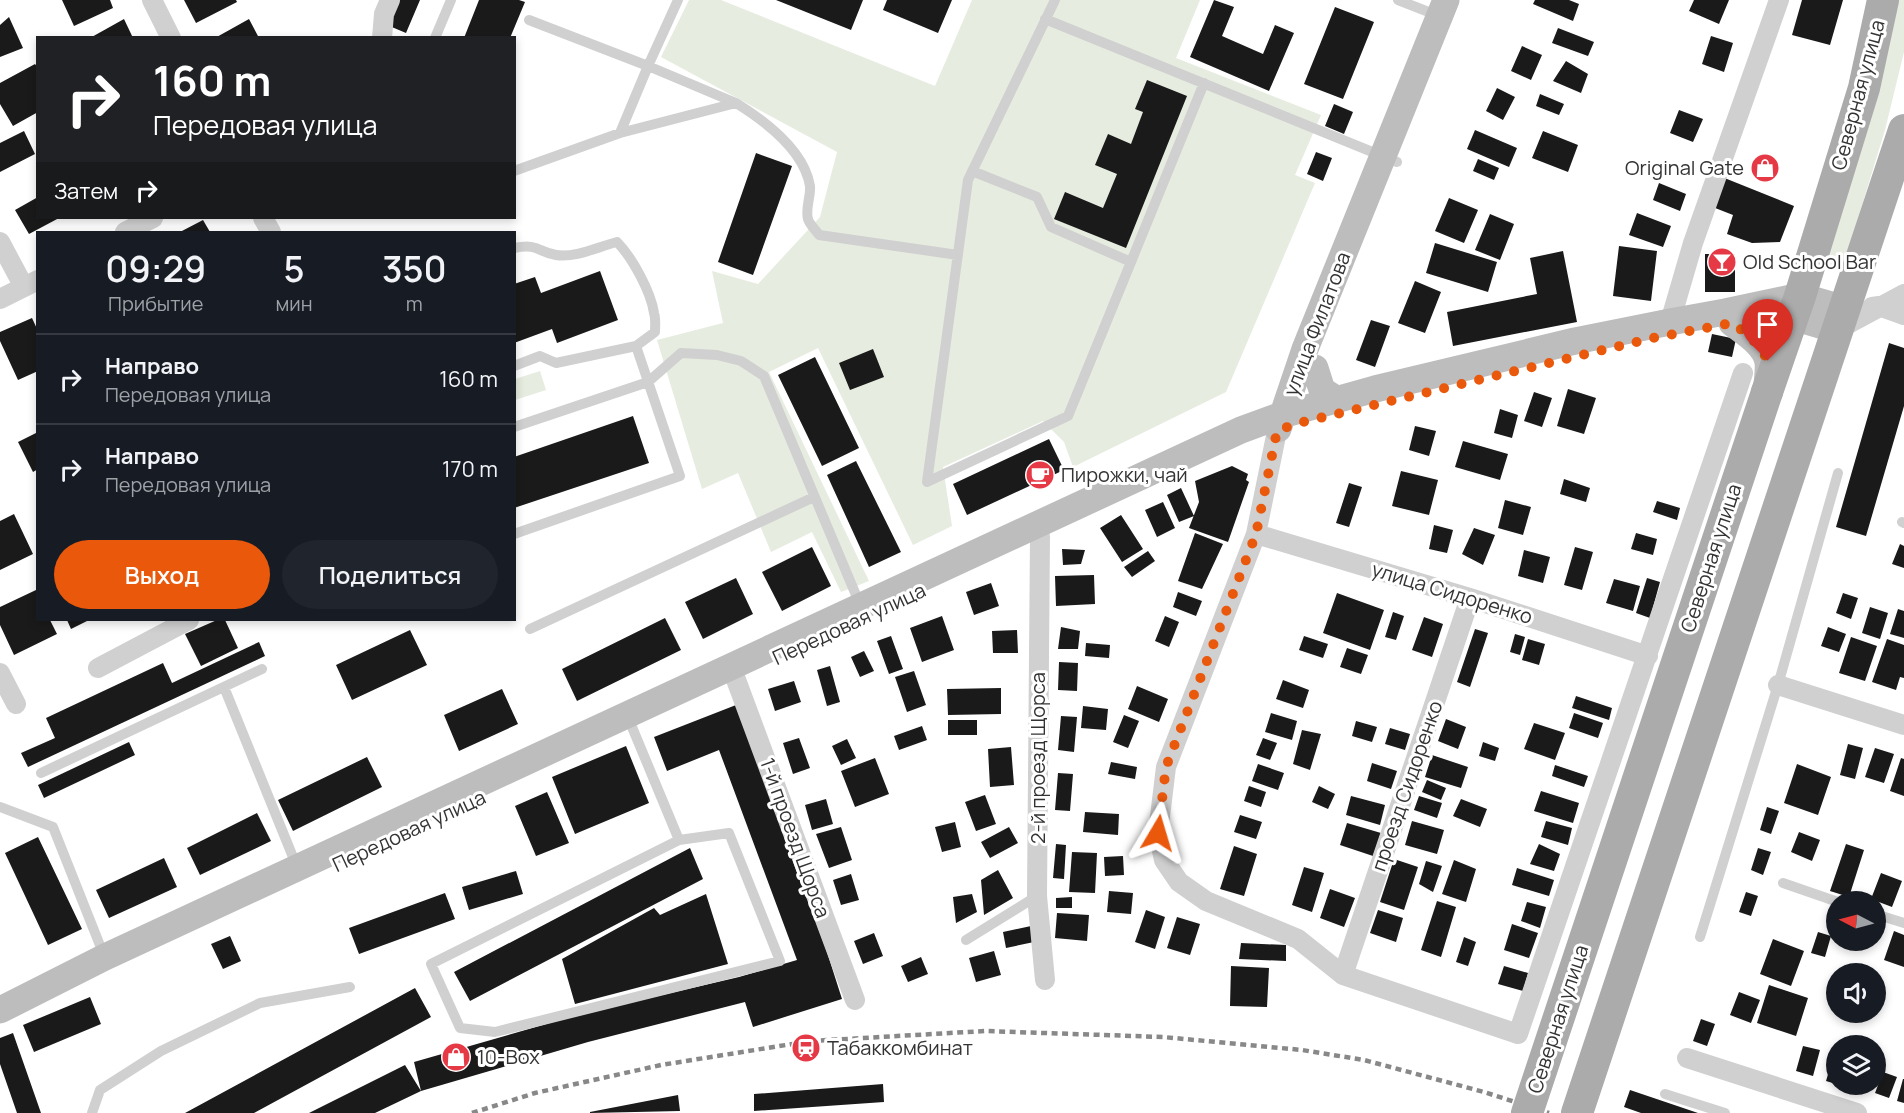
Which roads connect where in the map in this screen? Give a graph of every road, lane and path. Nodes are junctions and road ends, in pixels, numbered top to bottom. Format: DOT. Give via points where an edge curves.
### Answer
graph roads {
  1 [pos="152,0"];
  2 [pos="390,0"];
  3 [pos="451,0"];
  4 [pos="678,0"];
  5 [pos="1055,0"];
  6 [pos="1398,0"];
  7 [pos="1462,0"];
  8 [pos="1779,0"];
  9 [pos="1883,0"];
  10 [pos="1442,8"];
  11 [pos="1045,19"];
  12 [pos="529,20"];
  13 [pos="170,36"];
  14 [pos="382,36"];
  15 [pos="436,36"];
  16 [pos="648,66"];
  17 [pos="1204,83"];
  18 [pos="736,103"];
  19 [pos="1904,130"];
  20 [pos="620,133"];
  21 [pos="1390,159"];
  22 [pos="516,170"];
  23 [pos="972,171"];
  24 [pos="151,219"];
  25 [pos="127,231"];
  26 [pos="0,242"];
  27 [pos="516,248"];
  28 [pos="958,255"];
  29 [pos="1131,262"];
  30 [pos="31,283"];
  31 [pos="1904,294"];
  32 [pos="0,299"];
  33 [pos="1796,306"];
  34 [pos="1879,306"];
  35 [pos="1904,315"];
  36 [pos="1841,319"];
  37 [pos="1670,322"];
  38 [pos="1732,323"];
  39 [pos="636,346"];
  40 [pos="516,365"];
  41 [pos="1315,368"];
  42 [pos="648,382"];
  43 [pos="1755,382"];
  44 [pos="1336,399"];
  45 [pos="1289,420"];
  46 [pos="516,426"];
  47 [pos="1838,473"];
  48 [pos="814,497"];
  49 [pos="516,533"];
  50 [pos="1256,534"];
  51 [pos="1040,536"];
  52 [pos="1470,598"];
  53 [pos="863,611"];
  54 [pos="187,621"];
  55 [pos="530,630"];
  56 [pos="1648,656"];
  57 [pos="98,668"];
  58 [pos="262,669"];
  59 [pos="0,673"];
  60 [pos="735,677"];
  61 [pos="1778,685"];
  62 [pos="224,687"];
  63 [pos="16,704"];
  64 [pos="1904,725"];
  65 [pos="632,727"];
  66 [pos="41,773"];
  67 [pos="0,807"];
  68 [pos="678,840"];
  69 [pos="297,868"];
  70 [pos="1783,883"];
  71 [pos="1037,896"];
  72 [pos="1826,898"];
  73 [pos="1886,917"];
  74 [pos="1904,923"];
  75 [pos="1700,937"];
  76 [pos="966,940"];
  77 [pos="107,963"];
  78 [pos="1343,975"];
  79 [pos="1045,980"];
  80 [pos="350,987"];
  81 [pos="855,1000"];
  82 [pos="0,1010"];
  83 [pos="0,1023"];
  84 [pos="1687,1058"];
  85 [pos="1665,1094"];
  86 [pos="92,1113"];
  87 [pos="1527,1113"];
  88 [pos="1577,1113"];
  89 [pos="1725,1113"];
  90 [pos="1857,1113"];
  1 -- 13 [label="street"];
  2 -- 14 [label="street"];
  3 -- 15 [label="lane"];
  4 -- 16 [label="lane"];
  5 -- 11 [label="lane"];
  6 -- 10 [label="lane"];
  7 -- 21 [label="main road"];
  8 -- 37 [label="street" via="1693,243"];
  9 -- 33 [label="main road, Северная улица" via="1864,88"];
  10 -- 21 [label="main road, улица Филатова"];
  11 -- 17 [label="lane"];
  11 -- 23 [label="lane"];
  12 -- 16 [label="lane"];
  16 -- 18 [label="lane"];
  16 -- 20 [label="lane"];
  17 -- 21 [label="lane"];
  17 -- 29 [label="lane"];
  18 -- 20 [label="lane"];
  18 -- 28 [label="lane" via="782,137 799,159 810,186 808,219 819,235"];
  19 -- 36 [label="main road"];
  20 -- 22 [label="lane"];
  21 -- 41 [label="main road"];
  21 -- 45 [label="main road, улица Филатова" via="1305,349"];
  23 -- 28 [label="lane"];
  23 -- 29 [label="lane" via="1036,197 1051,227"];
  24 -- 25 [label="street"];
  26 -- 30 [label="street"];
  27 -- 39 [label="lane" via="531,246 555,255 575,255 617,242 637,268 654,312 655,332"];
  28 -- 29 [label="lane" via="927,482 1068,416"];
  30 -- 32 [label="street"];
  31 -- 34 [label="street"];
  33 -- 36 [label="main road, Передовая улица"];
  33 -- 37 [label="main road, Передовая улица"];
  33 -- 38 [label="main road, Передовая улица" via="1763,318"];
  33 -- 43 [label="main road, Северная улица"];
  34 -- 35 [label="street"];
  34 -- 36 [label="street"];
  36 -- 88 [label="main road"];
  37 -- 44 [label="main road, Передовая улица"];
  38 -- 43 [label="main road" via="1753,339 1768,361"];
  38 -- 45 [label="main road, Передовая улица"];
  39 -- 40 [label="lane" via="556,363 540,356"];
  39 -- 42 [label="lane"];
  41 -- 44 [label="main road" via="1322,390"];
  41 -- 45 [label="main road"];
  42 -- 46 [label="lane"];
  42 -- 48 [label="lane" via="681,353 741,361 764,376"];
  42 -- 49 [label="lane" via="680,476"];
  43 -- 56 [label="street"];
  43 -- 87 [label="main road, Северная улица, bridge"];
  44 -- 45 [label="main road, Передовая улица"];
  45 -- 50 [label="street, улица Филатова"];
  45 -- 51 [label="main road, Передовая улица"];
  45 -- 53 [label="main road, Передовая улица" via="1240,430"];
  47 -- 61 [label="lane"];
  48 -- 53 [label="lane"];
  48 -- 55 [label="lane"];
  50 -- 52 [label="street, улица Сидоренко"];
  50 -- 78 [label="street, улица Филатова" via="1166,767 1158,833 1164,860 1179,882 1206,901 1298,939"];
  51 -- 53 [label="main road, Передовая улица"];
  51 -- 71 [label="street, 2-й проезд Щорса"];
  52 -- 56 [label="street, улица Сидоренко"];
  52 -- 78 [label="street, проезд Сидоренко"];
  53 -- 60 [label="main road, Передовая улица"];
  53 -- 69 [label="main road, Передовая улица"];
  54 -- 57 [label="street"];
  56 -- 78 [label="street" via="1518,1034"];
  58 -- 62 [label="lane"];
  59 -- 63 [label="street"];
  60 -- 65 [label="main road, Передовая улица"];
  60 -- 81 [label="street, 1-й проезд Щорса"];
  61 -- 64 [label="street"];
  61 -- 75 [label="lane"];
  62 -- 66 [label="lane"];
  62 -- 69 [label="lane"];
  65 -- 68 [label="lane"];
  65 -- 77 [label="main road, Передовая улица"];
  67 -- 77 [label="lane" via="53,827"];
  68 -- 68 [label="lane" via="431,964 460,1028 495,1032 780,961 729,833"];
  69 -- 77 [label="main road, Передовая улица"];
  70 -- 72 [label="lane"];
  71 -- 76 [label="lane"];
  71 -- 79 [label="street, 2-й проезд Щорса"];
  73 -- 74 [label="lane"];
  77 -- 82 [label="main road, Передовая улица"];
  77 -- 83 [label="main road, Передовая улица"];
  80 -- 86 [label="lane" via="260,1003 160,1051 100,1090"];
  84 -- 90 [label="street"];
  85 -- 89 [label="lane"];
}
